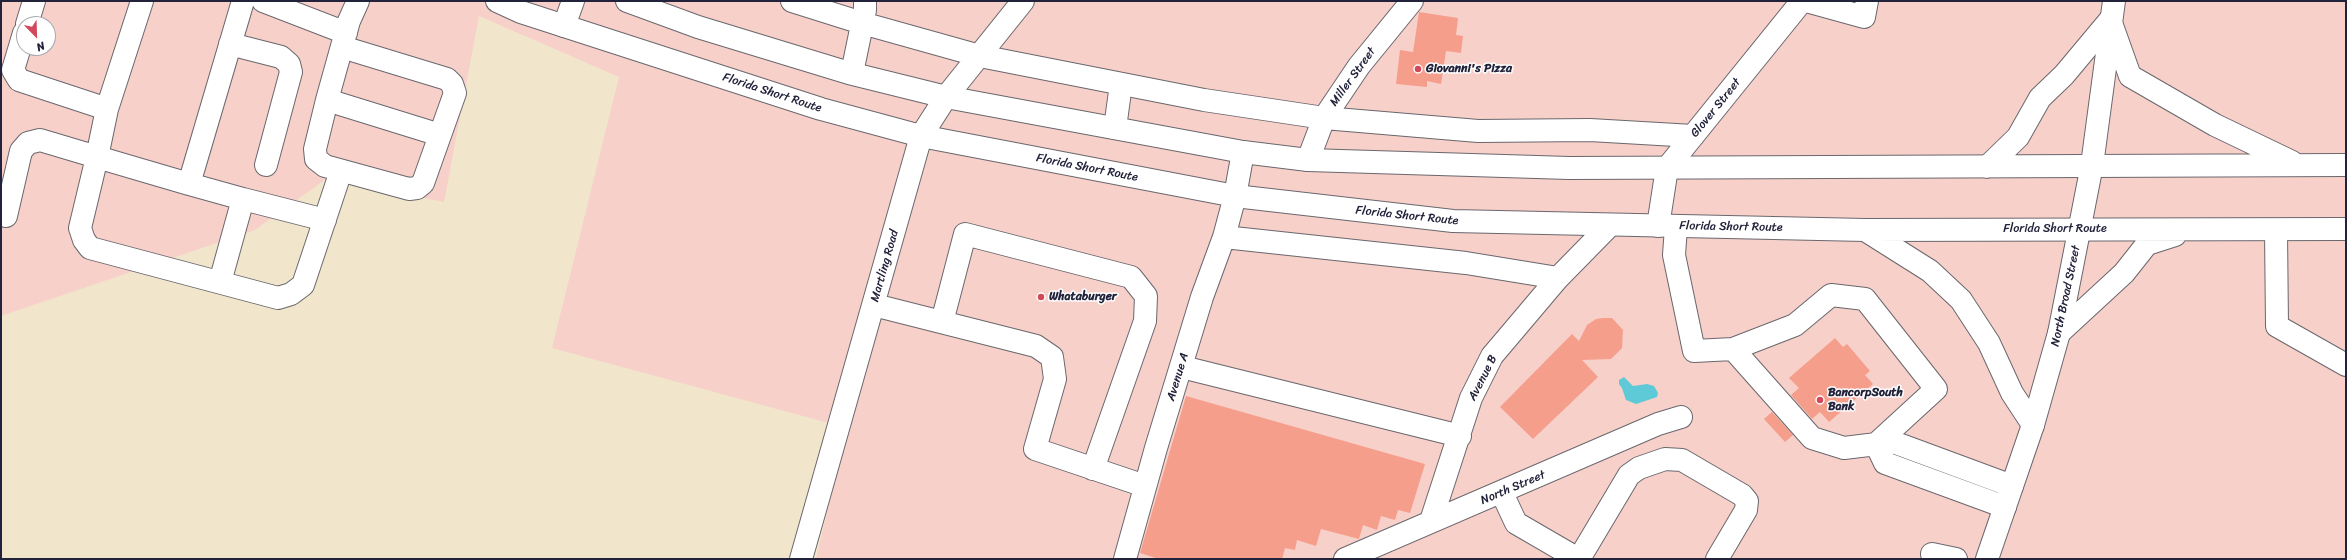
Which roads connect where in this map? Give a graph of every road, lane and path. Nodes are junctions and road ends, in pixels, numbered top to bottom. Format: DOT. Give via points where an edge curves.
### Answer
graph roads {
  1 [pos="34,1"];
  2 [pos="142,1"];
  3 [pos="243,1"];
  4 [pos="263,1"];
  5 [pos="358,1"];
  6 [pos="496,1"];
  7 [pos="573,1"];
  8 [pos="627,1"];
  9 [pos="792,1"];
  10 [pos="865,1"];
  11 [pos="1022,1"];
  12 [pos="1412,1"];
  13 [pos="1802,1"];
  14 [pos="1806,1"];
  15 [pos="1867,1"];
  16 [pos="2112,11"];
  17 [pos="29,16"];
  18 [pos="862,23"];
  19 [pos="564,26"];
  20 [pos="344,40"];
  21 [pos="230,44"];
  22 [pos="17,56"];
  23 [pos="980,56"];
  24 [pos="852,73"];
  25 [pos="1121,84"];
  26 [pos="946,97"];
  27 [pos="327,100"];
  28 [pos="107,109"];
  29 [pos="1324,118"];
  30 [pos="1115,128"];
  31 [pos="440,135"];
  32 [pos="921,136"];
  33 [pos="1693,136"];
  34 [pos="1243,152"];
  35 [pos="97,157"];
  36 [pos="1308,160"];
  37 [pos="2296,164"];
  38 [pos="266,165"];
  39 [pos="2346,165"];
  40 [pos="2092,166"];
  41 [pos="1987,167"];
  42 [pos="1667,168"];
  43 [pos="341,171"];
  44 [pos="189,184"];
  45 [pos="1235,196"];
  46 [pos="243,199"];
  47 [pos="6,216"];
  48 [pos="325,220"];
  49 [pos="1610,225"];
  50 [pos="1667,226"];
  51 [pos="2080,229"];
  52 [pos="2346,229"];
  53 [pos="1865,230"];
  54 [pos="2188,230"];
  55 [pos="2276,230"];
  56 [pos="1224,237"];
  57 [pos="1558,278"];
  58 [pos="220,282"];
  59 [pos="874,305"];
  60 [pos="942,322"];
  61 [pos="2059,333"];
  62 [pos="1733,349"];
  63 [pos="2346,365"];
  64 [pos="1182,367"];
  65 [pos="1680,417"];
  66 [pos="2033,424"];
  67 [pos="1460,436"];
  68 [pos="1876,444"];
  69 [pos="1093,469"];
  70 [pos="1145,486"];
  71 [pos="2012,486"];
  72 [pos="1502,493"];
  73 [pos="2005,507"];
  74 [pos="1431,521"];
  75 [pos="1932,554"];
  76 [pos="1350,558"];
  77 [pos="801,559"];
  78 [pos="1125,559"];
  79 [pos="1579,559"];
  80 [pos="1717,559"];
  81 [pos="1956,559"];
  82 [pos="1987,559"];
  1 -- 17 [label="main road"];
  2 -- 28 [label="main road"];
  3 -- 21 [label="main road"];
  4 -- 20 [label="main road"];
  5 -- 20 [label="main road"];
  6 -- 19 [label="main road, Florida Short Route"];
  7 -- 19 [label="main road"];
  8 -- 24 [label="main road" via="698,27"];
  9 -- 18 [label="main road"];
  10 -- 18 [label="main road"];
  11 -- 23 [label="main road, Martling Road"];
  12 -- 29 [label="main road, Miller Street" via="1359,66"];
  13 -- 33 [label="main road, Glover Street"];
  14 -- 15 [label="main road" via="1864,17"];
  16 -- 37 [label="main road" via="2130,76 2215,125"];
  16 -- 40 [label="main road, North Broad Street"];
  16 -- 41 [label="main road" via="2064,75 2040,98 2018,137"];
  18 -- 23 [label="main road"];
  18 -- 24 [label="main road"];
  19 -- 32 [label="main road, Florida Short Route" via="821,109"];
  20 -- 27 [label="main road"];
  20 -- 31 [label="main road" via="447,79 455,93"];
  21 -- 38 [label="main road" via="281,57 289,64 291,72"];
  21 -- 44 [label="main road"];
  22 -- 28 [label="main road" via="13,70 19,80"];
  23 -- 25 [label="main road"];
  23 -- 26 [label="main road, Martling Road"];
  24 -- 26 [label="main road"];
  25 -- 29 [label="main road" via="1204,100"];
  25 -- 30 [label="main road"];
  26 -- 30 [label="main road"];
  26 -- 32 [label="main road, Martling Road"];
  27 -- 31 [label="main road"];
  27 -- 43 [label="main road" via="315,149 316,160"];
  28 -- 35 [label="main road"];
  29 -- 33 [label="main road" via="1478,131 1590,130"];
  29 -- 36 [label="main road, Miller Street"];
  30 -- 34 [label="main road"];
  31 -- 43 [label="main road" via="424,183 417,188 409,189"];
  32 -- 45 [label="main road, Florida Short Route"];
  32 -- 59 [label="main road, Martling Road"];
  33 -- 42 [label="main road, Glover Street"];
  34 -- 36 [label="main road"];
  34 -- 45 [label="main road, Avenue A"];
  35 -- 44 [label="main road"];
  35 -- 47 [label="main road" via="40,140 28,143 21,151"];
  35 -- 58 [label="main road" via="80,228 90,248"];
  36 -- 42 [label="main road" via="1569,168"];
  37 -- 39 [label="main road"];
  37 -- 40 [label="main road"];
  40 -- 41 [label="main road"];
  40 -- 51 [label="main road, North Broad Street"];
  41 -- 42 [label="main road"];
  42 -- 50 [label="main road"];
  43 -- 48 [label="main road"];
  44 -- 46 [label="main road"];
  45 -- 49 [label="main road, Florida Short Route" via="1452,221"];
  45 -- 56 [label="main road, Avenue A"];
  46 -- 48 [label="main road"];
  46 -- 58 [label="main road"];
  48 -- 58 [label="main road" via="303,285 291,294 278,298"];
  49 -- 50 [label="main road, Florida Short Route"];
  49 -- 57 [label="main road, Avenue B"];
  50 -- 53 [label="main road, Florida Short Route"];
  50 -- 62 [label="main road" via="1694,352"];
  51 -- 53 [label="main road, Florida Short Route"];
  51 -- 54 [label="main road, Florida Short Route"];
  51 -- 61 [label="main road, North Broad Street"];
  52 -- 55 [label="main road, Florida Short Route"];
  53 -- 66 [label="main road" via="1930,270 1961,300 1988,343 2012,393"];
  54 -- 55 [label="main road, Florida Short Route"];
  54 -- 61 [label="main road" via="2147,244 2124,272"];
  55 -- 63 [label="main road" via="2277,326"];
  56 -- 57 [label="main road" via="1466,263"];
  56 -- 64 [label="main road, Avenue A"];
  57 -- 67 [label="main road, Avenue B" via="1492,356 1471,398"];
  59 -- 60 [label="main road"];
  59 -- 77 [label="main road, Martling Road"];
  60 -- 69 [label="main road" via="1036,346 1052,357 1055,379 1035,449"];
  60 -- 69 [label="main road" via="965,234 1131,277 1146,296 1145,321"];
  61 -- 66 [label="main road, North Broad Street"];
  62 -- 68 [label="main road" via="1812,438 1844,448"];
  62 -- 68 [label="main road" via="1795,325 1831,295 1865,299 1936,389"];
  64 -- 67 [label="main road"];
  64 -- 70 [label="main road, Avenue A"];
  65 -- 72 [label="main road, North Street" via="1658,424"];
  66 -- 71 [label="main road, North Broad Street"];
  67 -- 74 [label="main road, Avenue B"];
  68 -- 71 [label="main road" via="1893,442"];
  68 -- 73 [label="main road" via="1885,463"];
  69 -- 70 [label="main road"];
  70 -- 78 [label="main road, Avenue A"];
  71 -- 73 [label="main road, North Broad Street"];
  72 -- 74 [label="main road, North Street"];
  72 -- 79 [label="main road" via="1516,523"];
  73 -- 82 [label="main road, North Broad Street"];
  74 -- 76 [label="main road, North Street"];
  75 -- 81 [label="main road"];
  79 -- 80 [label="main road" via="1629,475 1638,468 1665,459 1682,460 1742,495 1747,501 1746,510"];
}
